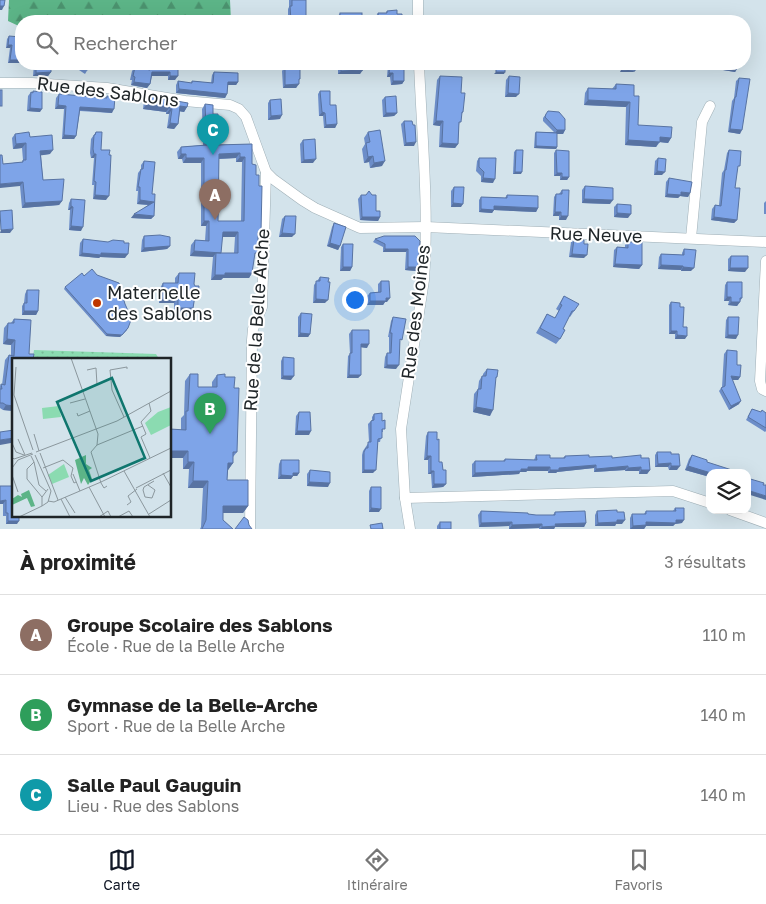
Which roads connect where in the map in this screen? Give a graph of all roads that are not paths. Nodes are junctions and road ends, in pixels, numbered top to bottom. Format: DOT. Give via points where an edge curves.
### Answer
graph roads {
  1 [pos="418,0"];
  2 [pos="418,15"];
  3 [pos="419,70"];
  4 [pos="0,83"];
  5 [pos="710,106"];
  6 [pos="266,172"];
  7 [pos="426,227"];
  8 [pos="691,238"];
  9 [pos="766,242"];
  10 [pos="766,261"];
  11 [pos="766,392"];
  12 [pos="405,498"];
  13 [pos="706,502"];
  14 [pos="742,514"];
  15 [pos="766,522"];
  16 [pos="250,529"];
  17 [pos="410,529"];
  1 -- 2 [label="street"];
  3 -- 7 [label="street, Rue des Moines"];
  4 -- 6 [label="street, Rue des Sablons" via="88,86 234,106 246,117"];
  5 -- 8 [label="street" via="702,122"];
  6 -- 7 [label="street" via="302,200 354,226"];
  6 -- 16 [label="street, Rue de la Belle Arche" via="262,307 252,340"];
  7 -- 8 [label="street, Rue Neuve"];
  7 -- 12 [label="street, Rue des Moines" via="424,280 401,429"];
  8 -- 9 [label="street, Rue Neuve"];
  10 -- 11 [label="street" via="760,381"];
  12 -- 13 [label="street" via="673,491"];
  12 -- 17 [label="street, Rue des Moines"];
  14 -- 15 [label="street"];
}
